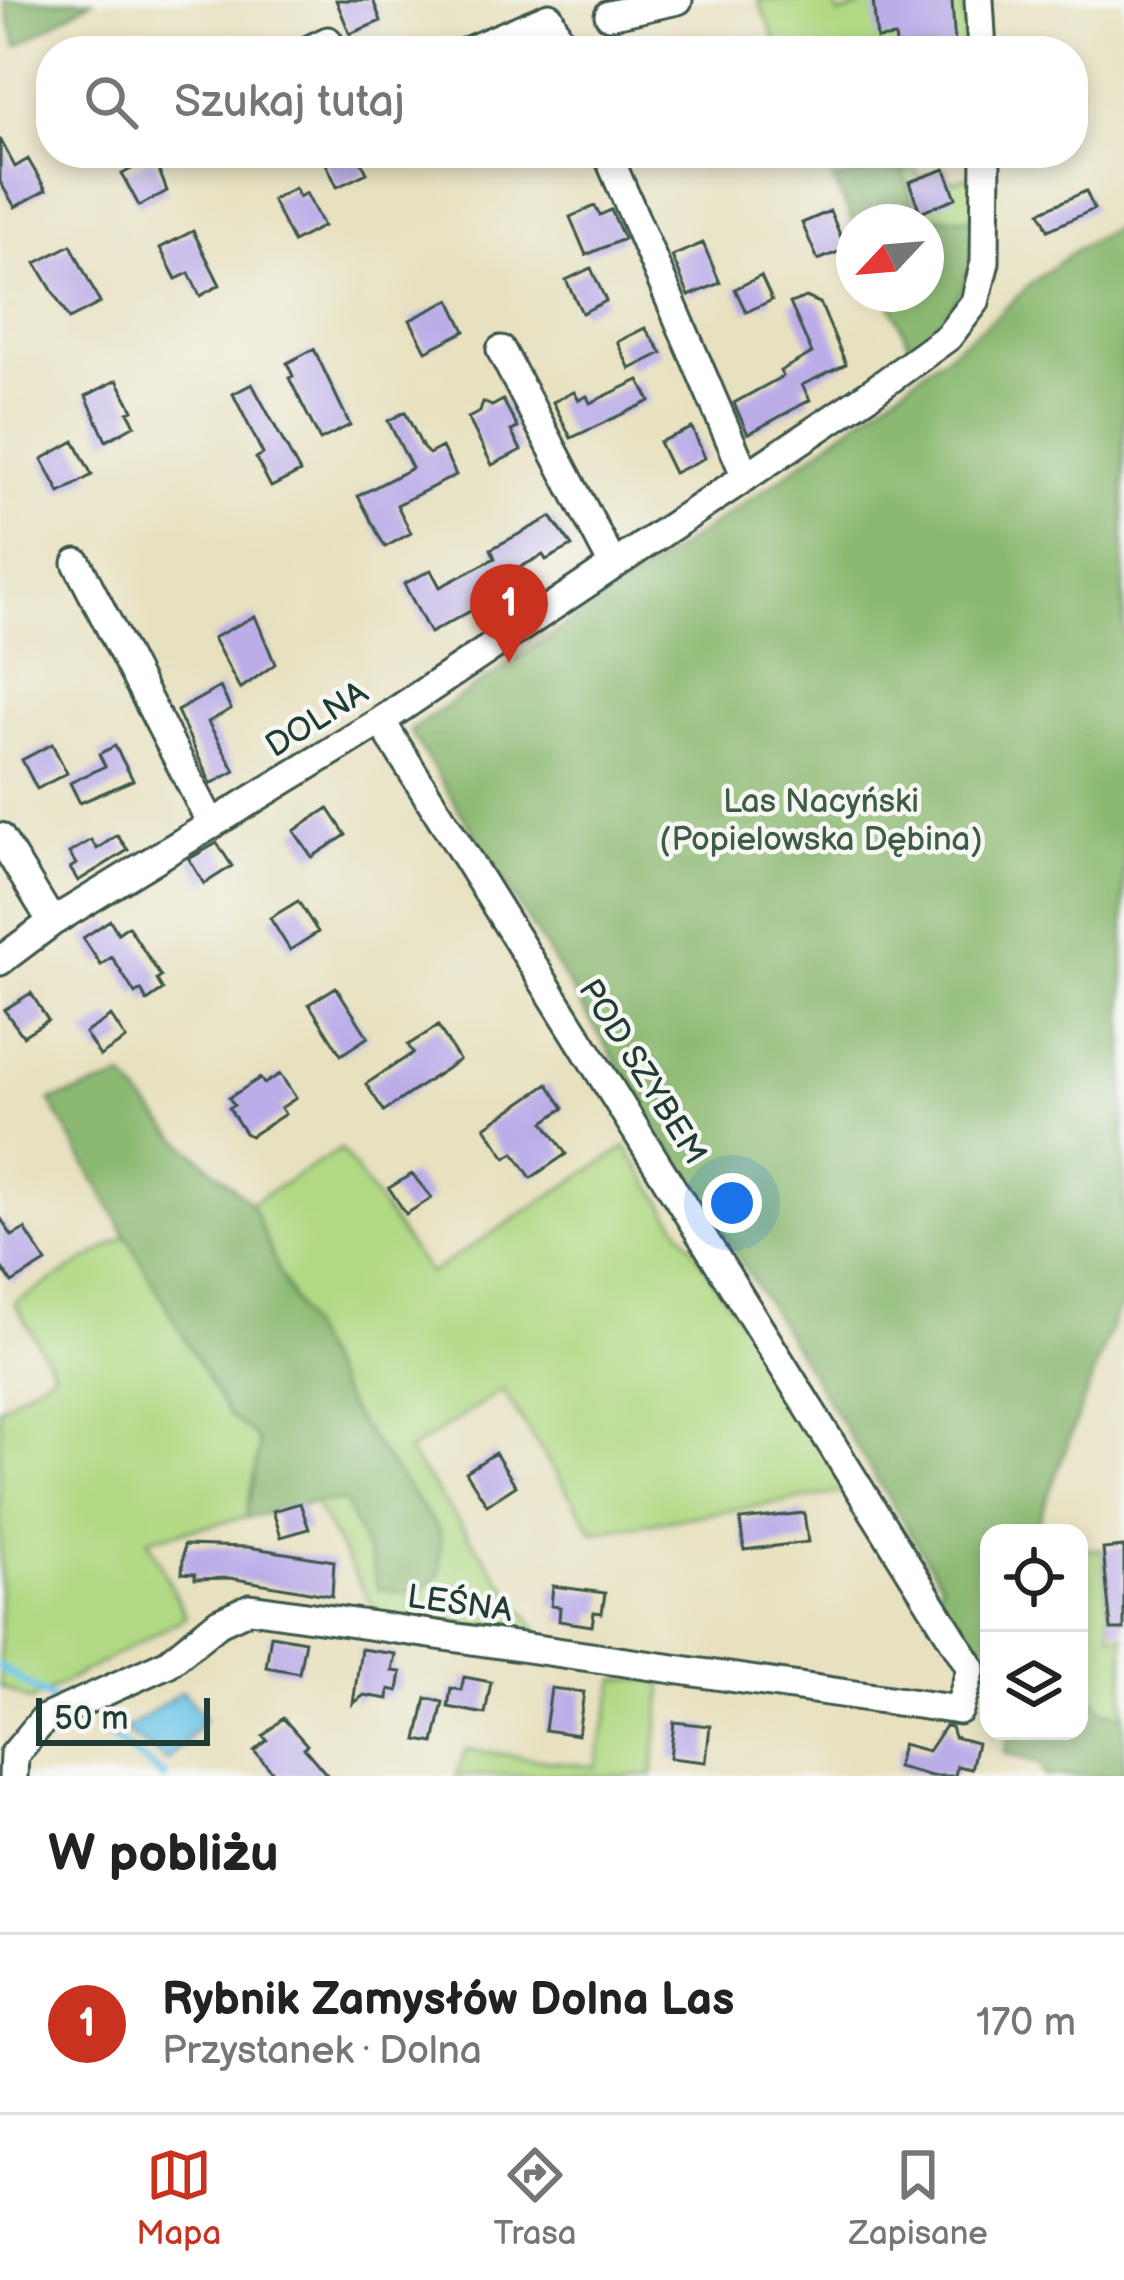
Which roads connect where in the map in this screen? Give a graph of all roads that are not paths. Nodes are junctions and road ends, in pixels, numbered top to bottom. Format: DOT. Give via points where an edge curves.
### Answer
graph roads {
  1 [pos="678,0"];
  2 [pos="979,0"];
  3 [pos="609,15"];
  4 [pos="503,36"];
  5 [pos="558,36"];
  6 [pos="981,36"];
  7 [pos="614,168"];
  8 [pos="986,168"];
  9 [pos="501,350"];
  10 [pos="746,477"];
  11 [pos="77,563"];
  12 [pos="613,565"];
  13 [pos="381,722"];
  14 [pos="212,825"];
  15 [pos="0,837"];
  16 [pos="52,922"];
  17 [pos="0,961"];
  18 [pos="959,1710"];
  19 [pos="13,1776"];
  1 -- 3 [label="street"];
  2 -- 6 [label="street"];
  4 -- 5 [label="street" via="549,16"];
  7 -- 10 [label="street"];
  8 -- 10 [label="street, DOLNA" via="985,262 975,302 948,337"];
  9 -- 12 [label="street"];
  10 -- 12 [label="street, DOLNA"];
  11 -- 14 [label="street"];
  12 -- 13 [label="street, DOLNA"];
  13 -- 14 [label="street, DOLNA"];
  13 -- 18 [label="street, POD SZYBEM" via="971,1668"];
  14 -- 16 [label="street, DOLNA"];
  15 -- 16 [label="street"];
  16 -- 17 [label="street, DOLNA"];
  18 -- 19 [label="street, LEŚNA" via="250,1608 168,1663 44,1720 14,1755"];
}
